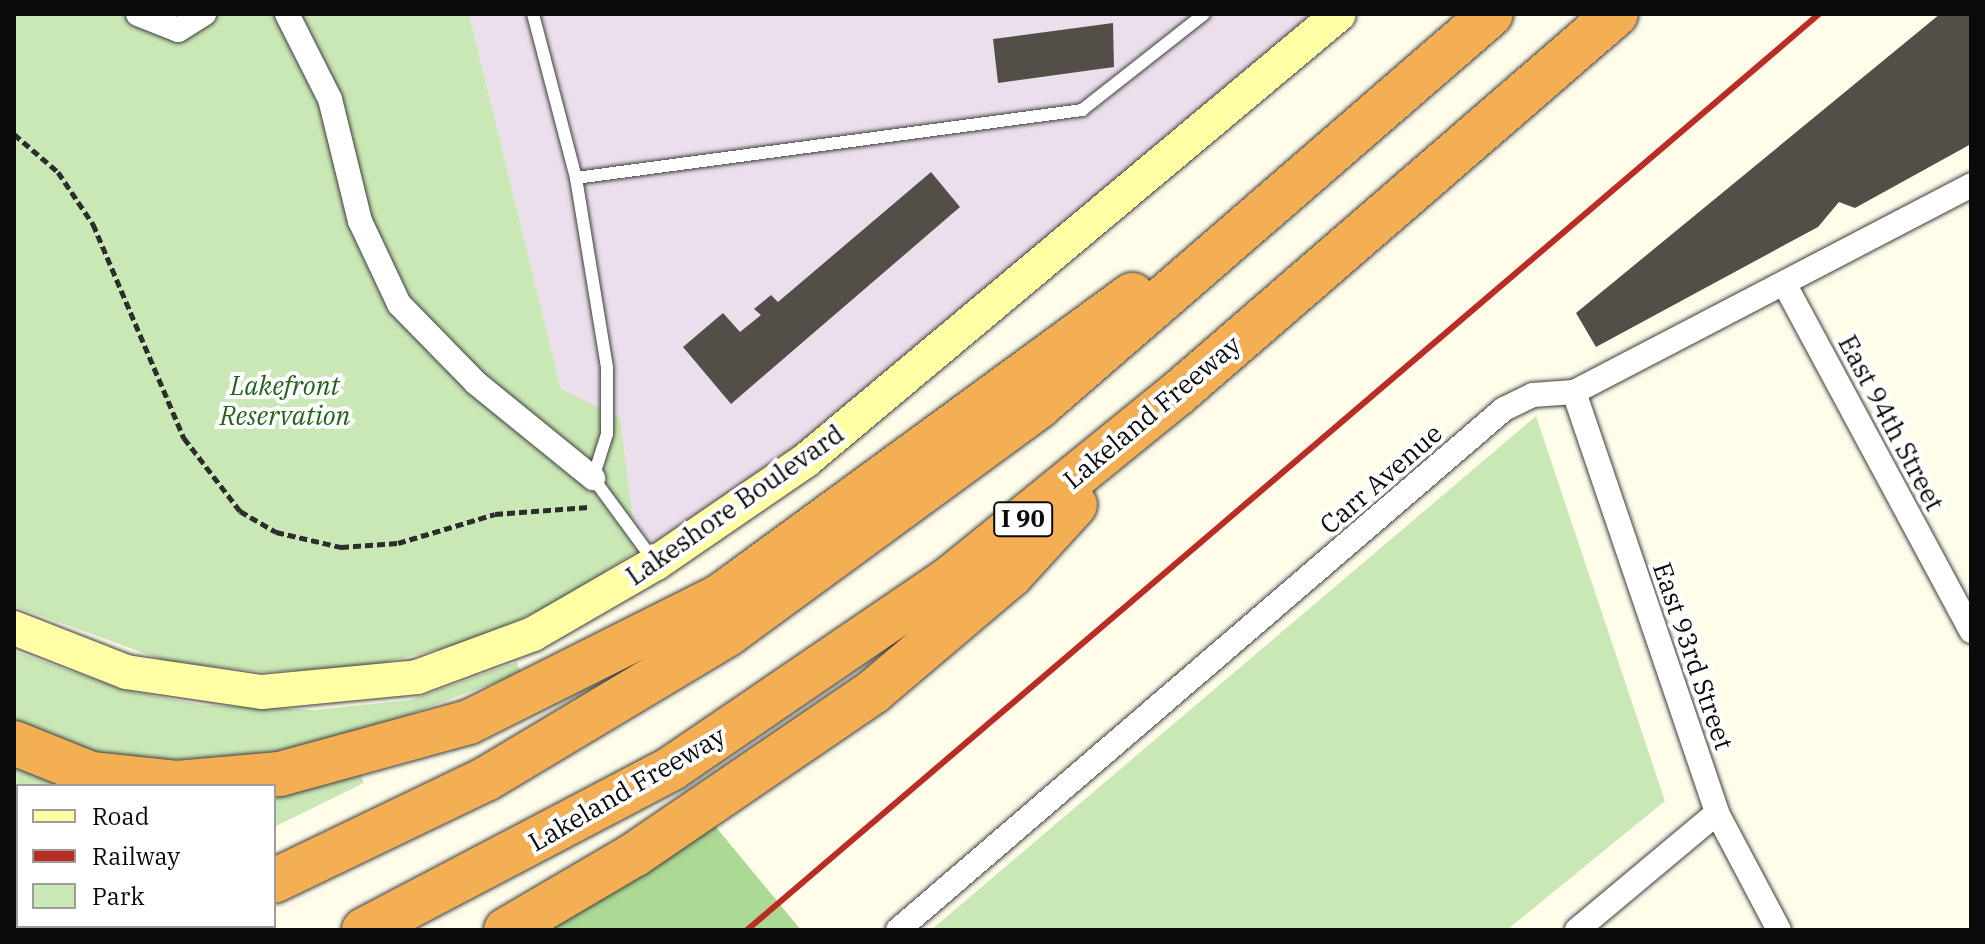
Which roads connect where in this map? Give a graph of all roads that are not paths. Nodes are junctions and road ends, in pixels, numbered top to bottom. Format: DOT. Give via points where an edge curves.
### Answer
graph roads {
  1 [pos="138,14"];
  2 [pos="204,14"];
  3 [pos="287,14"];
  4 [pos="533,14"];
  5 [pos="1204,14"];
  6 [pos="1339,14"];
  7 [pos="1491,14"];
  8 [pos="1616,14"];
  9 [pos="576,178"];
  10 [pos="1971,185"];
  11 [pos="1290,190"];
  12 [pos="1785,285"];
  13 [pos="1574,392"];
  14 [pos="1176,395"];
  15 [pos="593,478"];
  16 [pos="656,563"];
  17 [pos="14,628"];
  18 [pos="1971,631"];
  19 [pos="14,743"];
  20 [pos="1717,813"];
  21 [pos="276,880"];
  22 [pos="364,930"];
  23 [pos="506,930"];
  24 [pos="898,930"];
  25 [pos="1577,930"];
  26 [pos="1779,930"];
  1 -- 2 [label="street" via="178,30"];
  3 -- 15 [label="street" via="330,99 360,221 399,304 476,383"];
  4 -- 9 [label="lane"];
  5 -- 9 [label="lane" via="1082,110"];
  6 -- 16 [label="street, Lakeshore Boulevard" via="933,360"];
  7 -- 11 [label="highway"];
  8 -- 14 [label="highway, Lakeland Freeway / I 90"];
  9 -- 15 [label="lane" via="607,367 607,434"];
  10 -- 12 [label="street, Carr Avenue"];
  11 -- 19 [label="highway" via="1087,325 719,597 469,722 280,774 177,783 91,774"];
  11 -- 21 [label="highway" via="1039,406 728,634 486,779"];
  12 -- 13 [label="street, Carr Avenue"];
  12 -- 18 [label="street, East 94th Street"];
  13 -- 20 [label="street, East 93rd Street"];
  13 -- 24 [label="street, Carr Avenue" via="1533,395 1504,409"];
  14 -- 22 [label="highway, Lakeland Freeway / I 90" via="953,576 672,768"];
  14 -- 23 [label="highway" via="1011,575 874,691 634,855"];
  15 -- 16 [label="lane"];
  16 -- 17 [label="street, Lakeshore Boulevard" via="491,653 348,689 262,692 173,683"];
  20 -- 25 [label="street"];
  20 -- 26 [label="street, East 93rd Street"];
}
